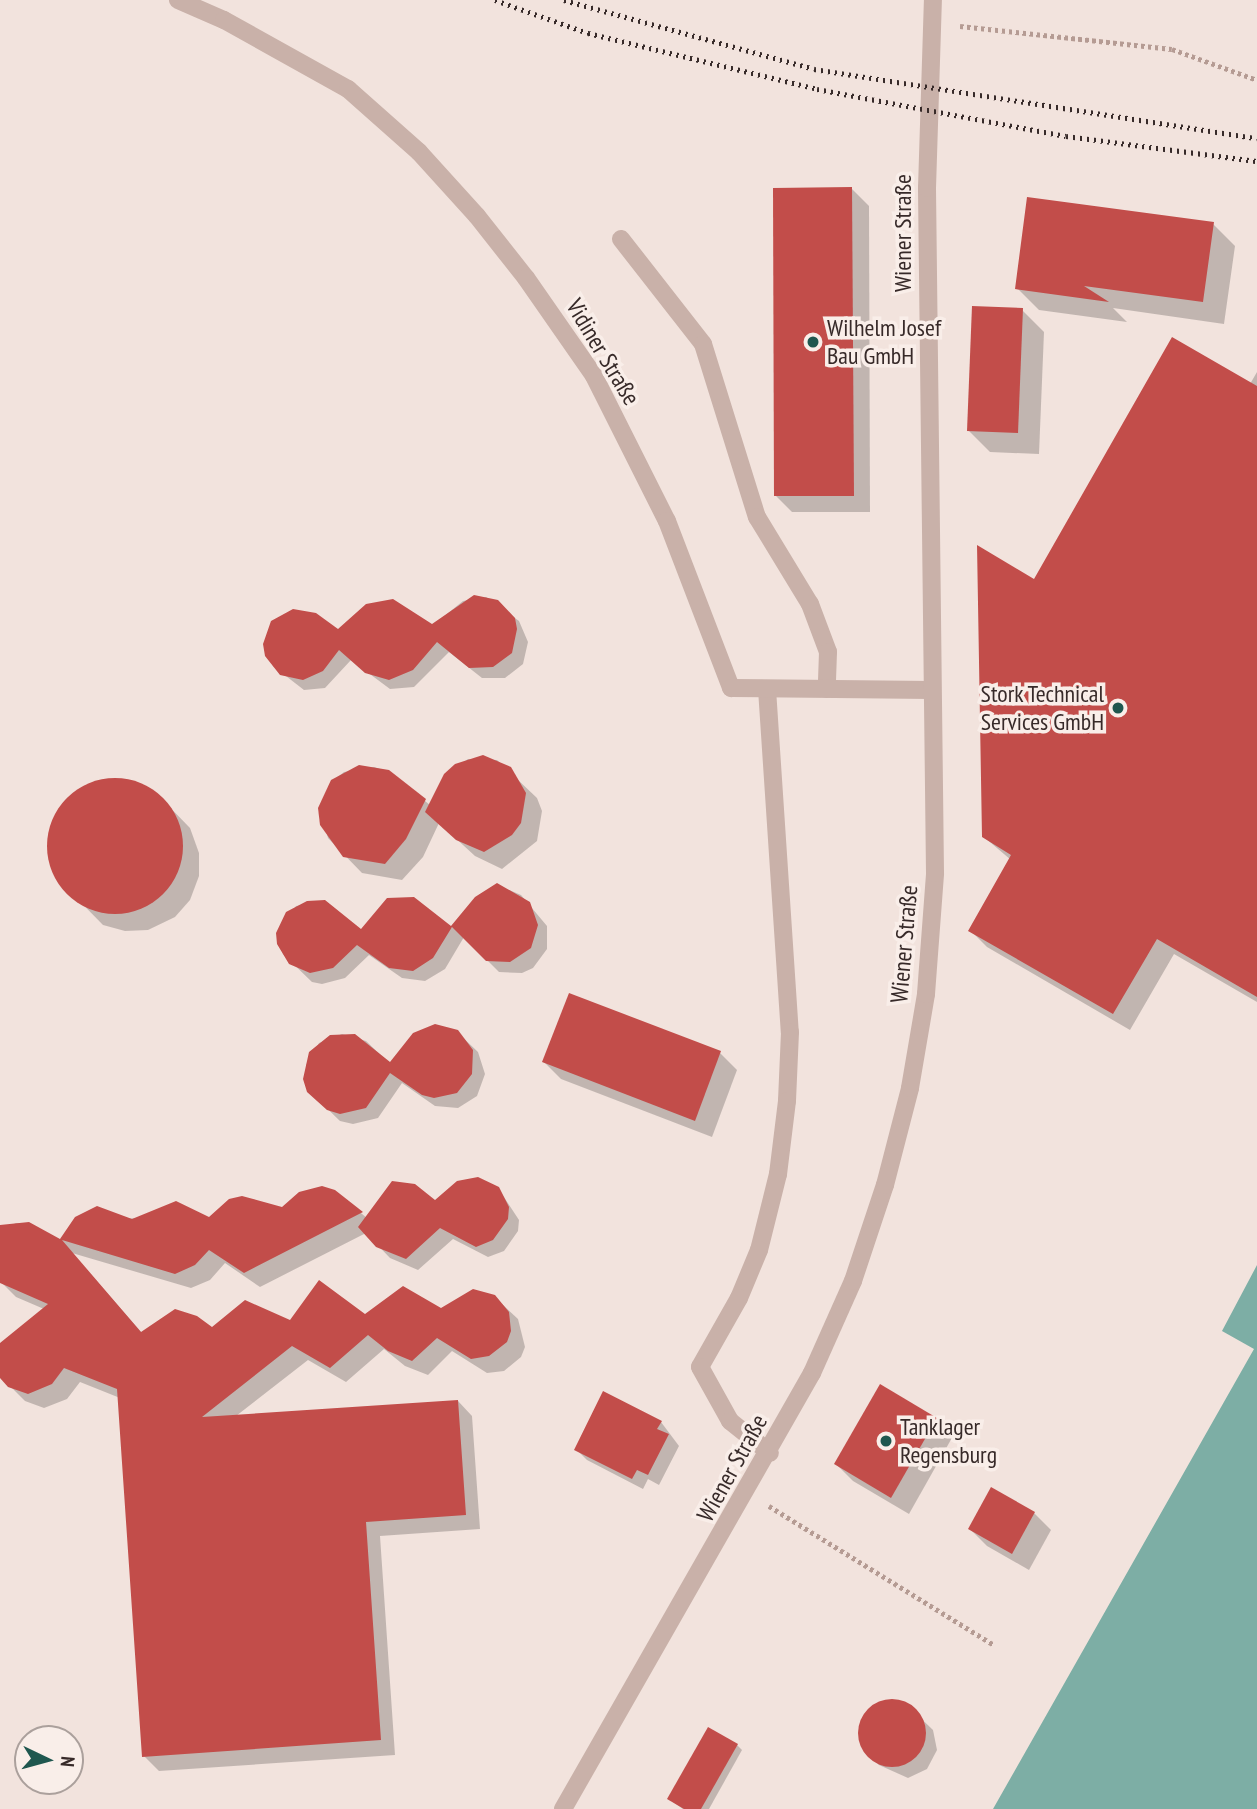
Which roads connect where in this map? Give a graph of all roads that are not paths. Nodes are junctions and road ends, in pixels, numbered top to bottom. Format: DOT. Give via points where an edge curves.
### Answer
graph roads {
  1 [pos="178,0"];
  2 [pos="933,0"];
  3 [pos="621,239"];
  4 [pos="767,689"];
  5 [pos="827,689"];
  6 [pos="931,690"];
  7 [pos="770,1453"];
  8 [pos="563,1809"];
  1 -- 4 [label="street, Vidiner Straße" via="224,20 348,89 419,152 477,216 594,376 667,521 731,688"];
  2 -- 6 [label="street, Wiener Straße" via="927,188"];
  3 -- 5 [label="street" via="703,344 757,517 810,604 828,652"];
  4 -- 5 [label="street, Vidiner Straße"];
  4 -- 7 [label="street" via="790,1032 787,1101 778,1174 759,1250 739,1298 700,1367 730,1421"];
  5 -- 6 [label="street, Vidiner Straße"];
  6 -- 7 [label="street, Wiener Straße" via="935,873 926,994 910,1088 853,1281"];
  7 -- 8 [label="street, Wiener Straße"];
}
